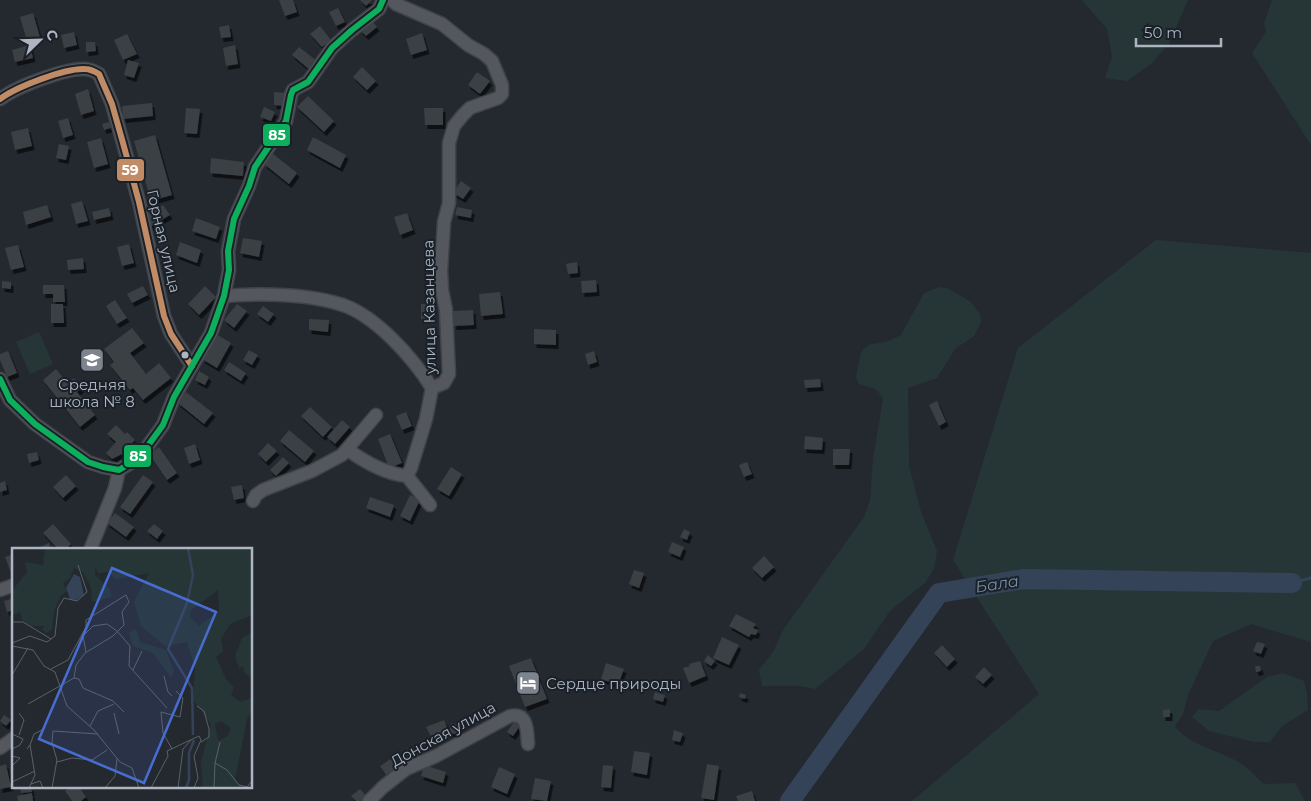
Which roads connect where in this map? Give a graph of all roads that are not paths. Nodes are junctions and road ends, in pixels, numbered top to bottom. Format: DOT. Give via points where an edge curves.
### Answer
graph roads {
  1 [pos="383,0"];
  2 [pos="392,0"];
  3 [pos="0,99"];
  4 [pos="224,296"];
  5 [pos="192,366"];
  6 [pos="0,379"];
  7 [pos="432,388"];
  8 [pos="376,415"];
  9 [pos="348,450"];
  10 [pos="119,470"];
  11 [pos="406,476"];
  12 [pos="253,501"];
  13 [pos="430,506"];
  14 [pos="91,548"];
  15 [pos="12,586"];
  16 [pos="0,590"];
  17 [pos="12,739"];
  18 [pos="528,744"];
  19 [pos="0,748"];
  20 [pos="369,801"];
  1 -- 4 [label="street" via="378,9 332,48 308,82 291,95 286,121 255,167 234,219"];
  2 -- 7 [label="street, улица Казанцева" via="442,24 484,54 492,61 502,85 502,94 498,98 470,108 463,115 454,126 450,143 449,203 444,222 441,270 449,374 444,383"];
  3 -- 5 [label="street, Горная улица" via="28,84 78,69 99,74 112,104 139,202 164,316 171,334"];
  4 -- 5 [label="street" via="212,333"];
  4 -- 7 [label="street, улица Казанцева" via="310,297 344,305 364,316 393,340"];
  5 -- 10 [label="street" via="163,425 147,447"];
  6 -- 10 [label="street" via="10,400 35,424 88,462"];
  7 -- 11 [label="street" via="426,419"];
  8 -- 9 [label="street"];
  9 -- 11 [label="street" via="394,475"];
  9 -- 12 [label="street" via="318,468 263,490"];
  10 -- 14 [label="street"];
  11 -- 13 [label="street"];
  15 -- 16 [label="street"];
  17 -- 19 [label="street"];
  18 -- 20 [label="street, Донская улица" via="523,718 517,714 510,716 406,769"];
}
